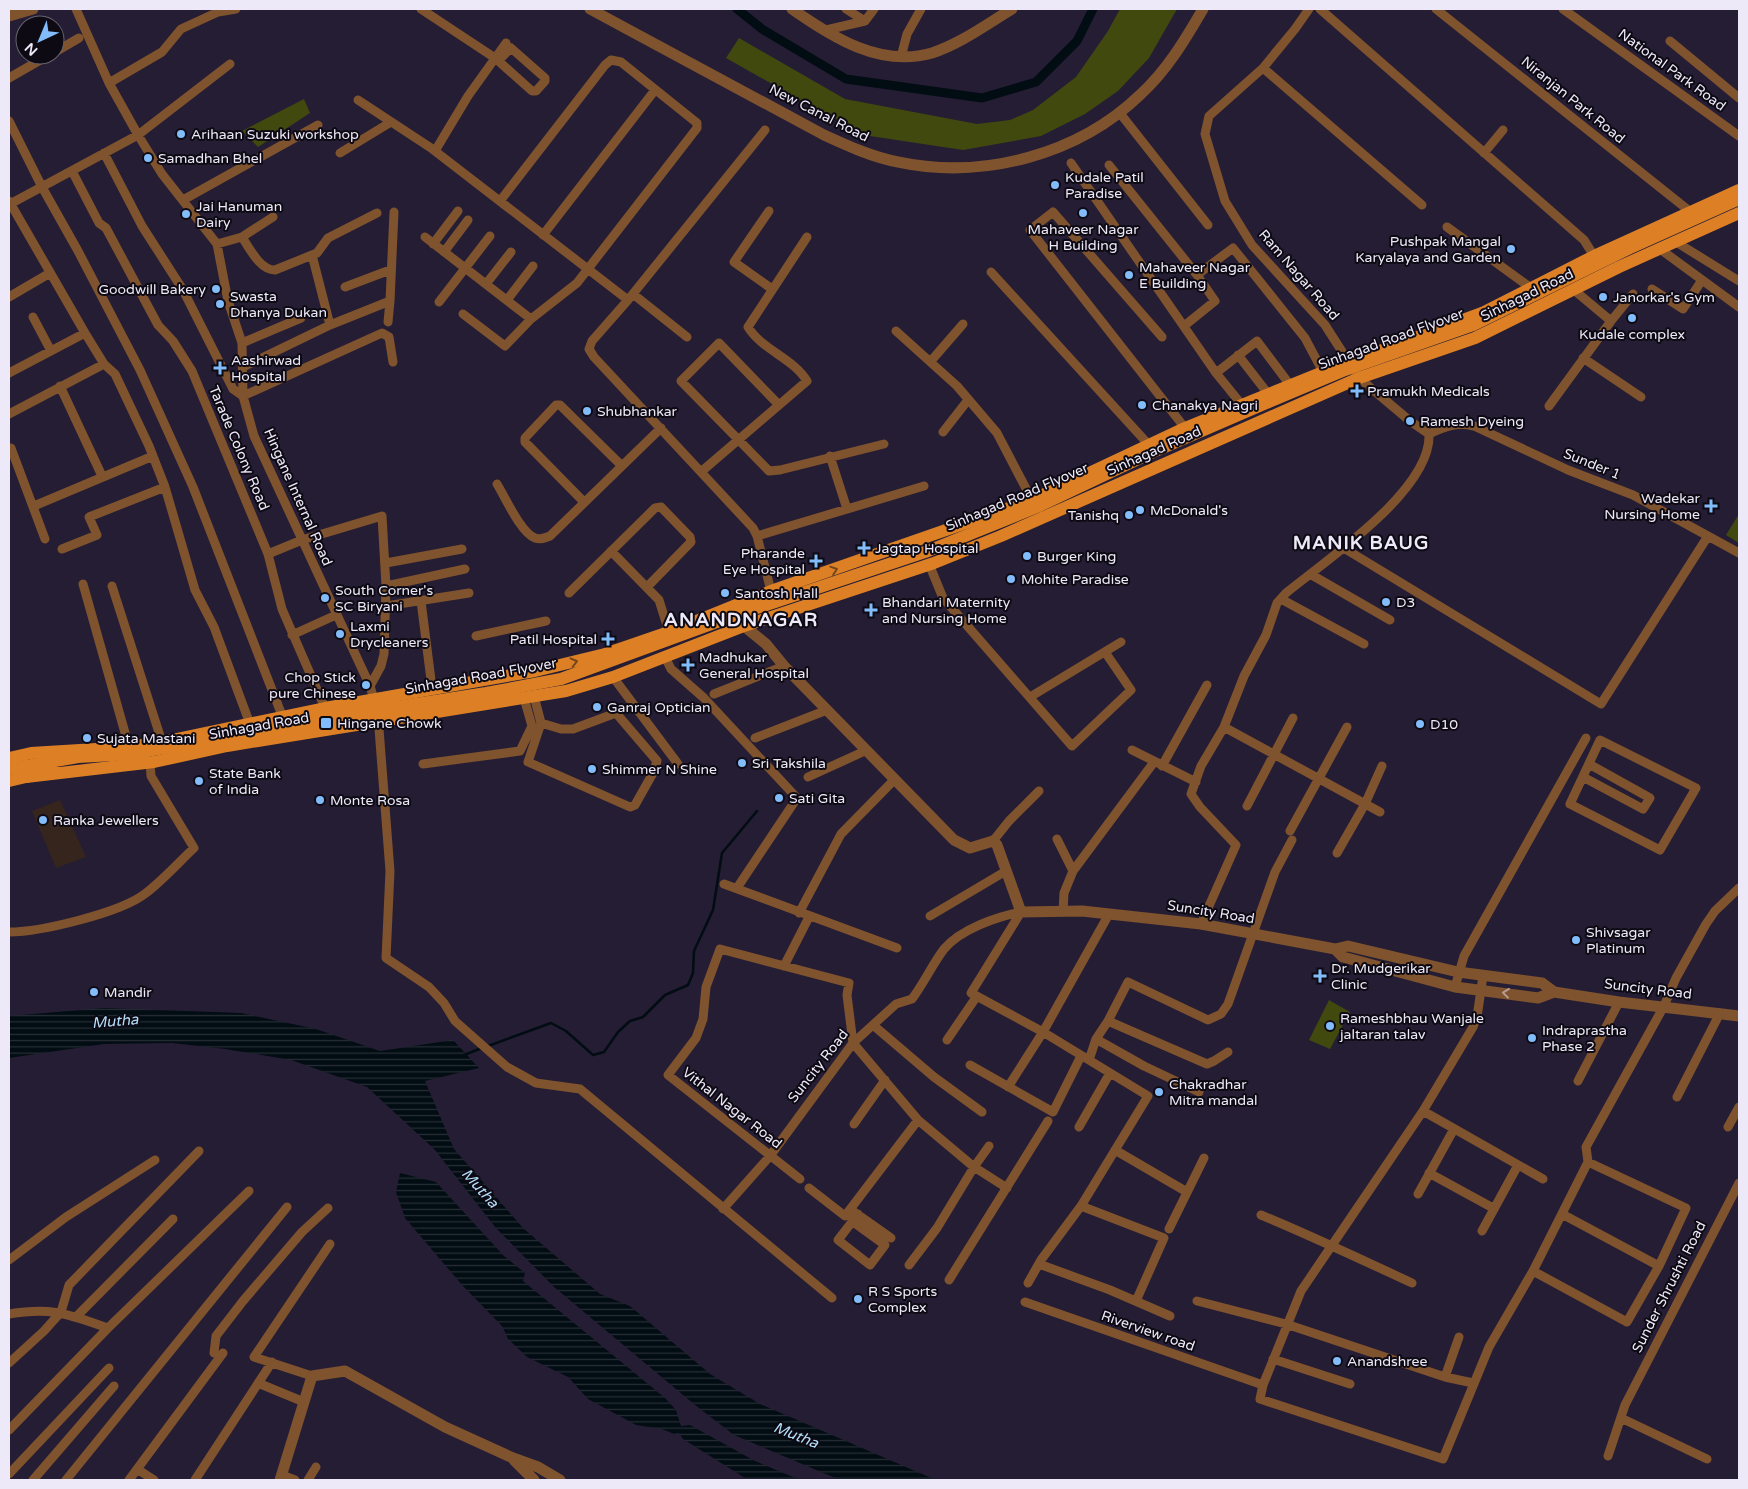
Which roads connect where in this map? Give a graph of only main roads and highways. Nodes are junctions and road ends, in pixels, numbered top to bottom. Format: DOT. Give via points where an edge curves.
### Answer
graph roads {
  1 [pos="1739,190"];
  2 [pos="1739,199"];
  3 [pos="1739,205"];
  4 [pos="1739,213"];
  5 [pos="1668,224"];
  6 [pos="1676,242"];
  7 [pos="9,758"];
  8 [pos="9,769"];
  9 [pos="26,777"];
  10 [pos="9,782"];
  1 -- 5 [label="main road, Sinhagad Road"];
  2 -- 8 [label="main road, Sinhagad Road Flyover, bridge" via="1473,325 1282,396 1153,452 1030,511 928,551 733,616 561,679 131,754 69,759"];
  3 -- 9 [label="main road, Sinhagad Road Flyover, bridge" via="1494,321 1284,402 995,531 930,556 835,586 612,670 563,684 150,757 60,766"];
  4 -- 6 [label="main road, Sinhagad Road"];
  5 -- 6 [label="main road"];
  7 -- 5 [label="main road, Sinhagad Road, one-way" via="162,742 605,654 771,591 1032,500 1185,428 1323,372 1468,319 1594,256"];
  6 -- 9 [label="main road, Sinhagad Road" via="1475,338 1359,378 1001,536 929,564 744,626 613,677 566,691 227,746 150,762"];
  9 -- 10 [label="main road, Sinhagad Road"];
}
